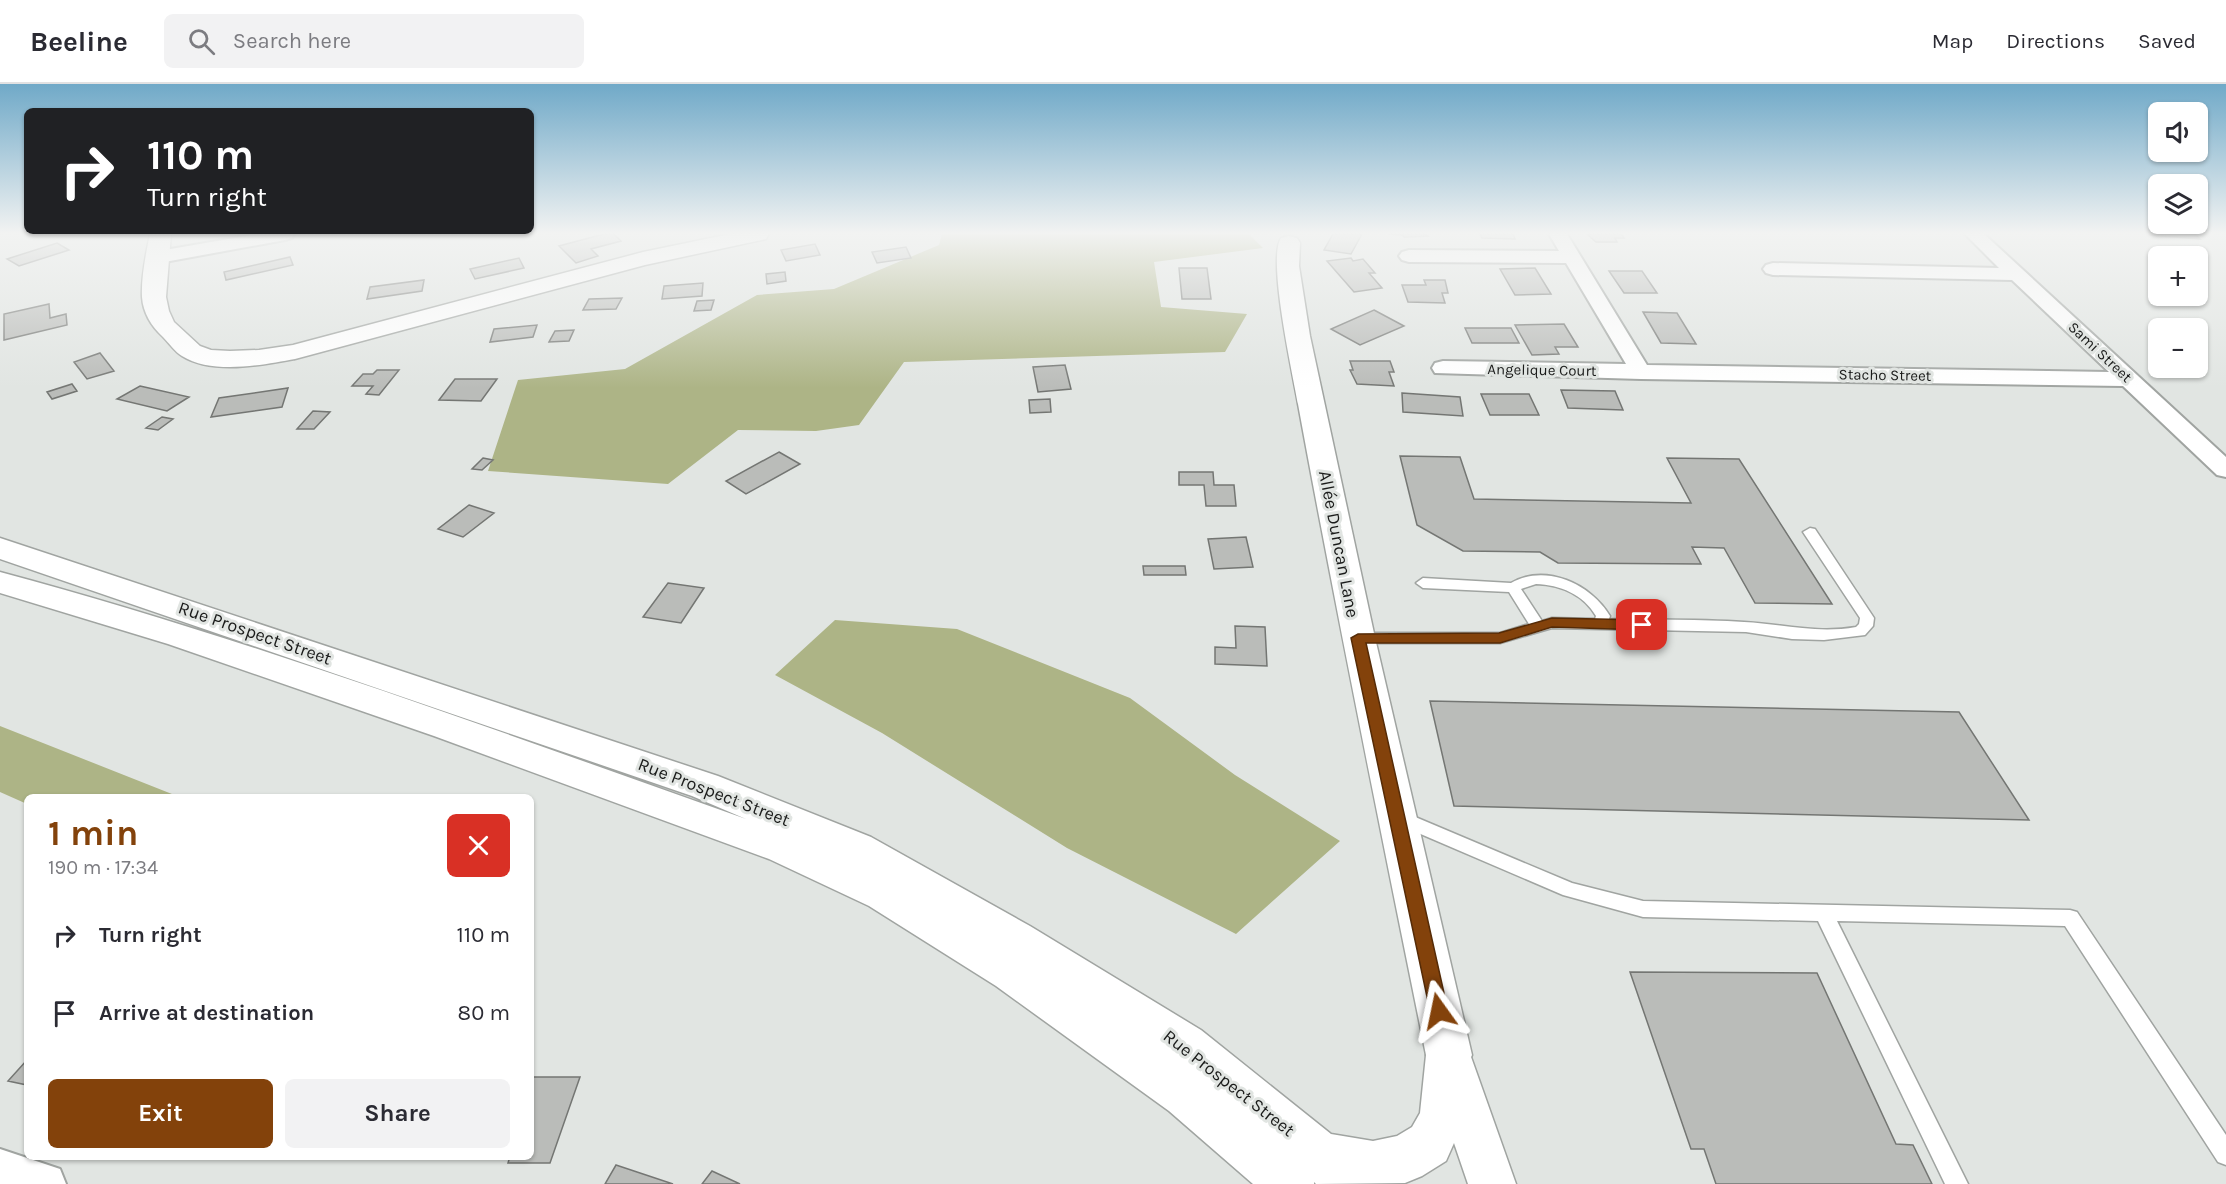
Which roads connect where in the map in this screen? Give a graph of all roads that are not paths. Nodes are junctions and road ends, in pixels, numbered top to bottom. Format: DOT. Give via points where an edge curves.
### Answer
graph roads {
  1 [pos="155,285"];
  2 [pos="541,285"];
  3 [pos="1291,285"];
  4 [pos="1590,285"];
  5 [pos="2029,285"];
  6 [pos="1443,368"];
  7 [pos="1641,372"];
  8 [pos="2128,379"];
  9 [pos="2226,470"];
  10 [pos="1810,532"];
  11 [pos="0,548"];
  12 [pos="0,582"];
  13 [pos="1423,583"];
  14 [pos="1513,588"];
  15 [pos="1600,624"];
  16 [pos="1537,625"];
  17 [pos="1358,638"];
  18 [pos="1398,817"];
  19 [pos="1824,913"];
  20 [pos="1449,1055"];
  21 [pos="2226,1154"];
  22 [pos="0,1170"];
  23 [pos="1322,1175"];
  24 [pos="45,1184"];
  25 [pos="1492,1184"];
  26 [pos="1956,1184"];
  1 -- 2 [label="main road" via="154,297 164,326 190,351 207,357 250,359 295,352"];
  3 -- 17 [label="main road, Allée Duncan Lane"];
  4 -- 7 [label="street"];
  5 -- 8 [label="street, Sami Street"];
  6 -- 7 [label="street, Angelique Court"];
  7 -- 8 [label="street, Stacho Street"];
  8 -- 9 [label="street, Sami Street"];
  10 -- 15 [label="lane" via="1867,618 1860,631 1824,635 1746,627"];
  11 -- 23 [label="main road, Rue Prospect Street" via="705,786 857,849 1015,939 1185,1045"];
  12 -- 23 [label="main road, Rue Prospect Street" via="180,636 783,848 873,890 1011,973 1185,1095"];
  13 -- 14 [label="lane"];
  14 -- 15 [label="lane" via="1520,581 1536,579 1574,589 1599,607 1603,616"];
  14 -- 16 [label="lane"];
  15 -- 16 [label="lane"];
  16 -- 17 [label="lane" via="1500,638"];
  17 -- 18 [label="main road, Allée Duncan Lane"];
  18 -- 19 [label="lane" via="1569,890 1642,909"];
  18 -- 20 [label="main road, Allée Duncan Lane"];
  19 -- 21 [label="lane" via="2070,918"];
  19 -- 26 [label="lane"];
  20 -- 23 [label="main road" via="1443,1117 1429,1144 1404,1159"];
  20 -- 25 [label="main road"];
  22 -- 24 [label="street"];
}
